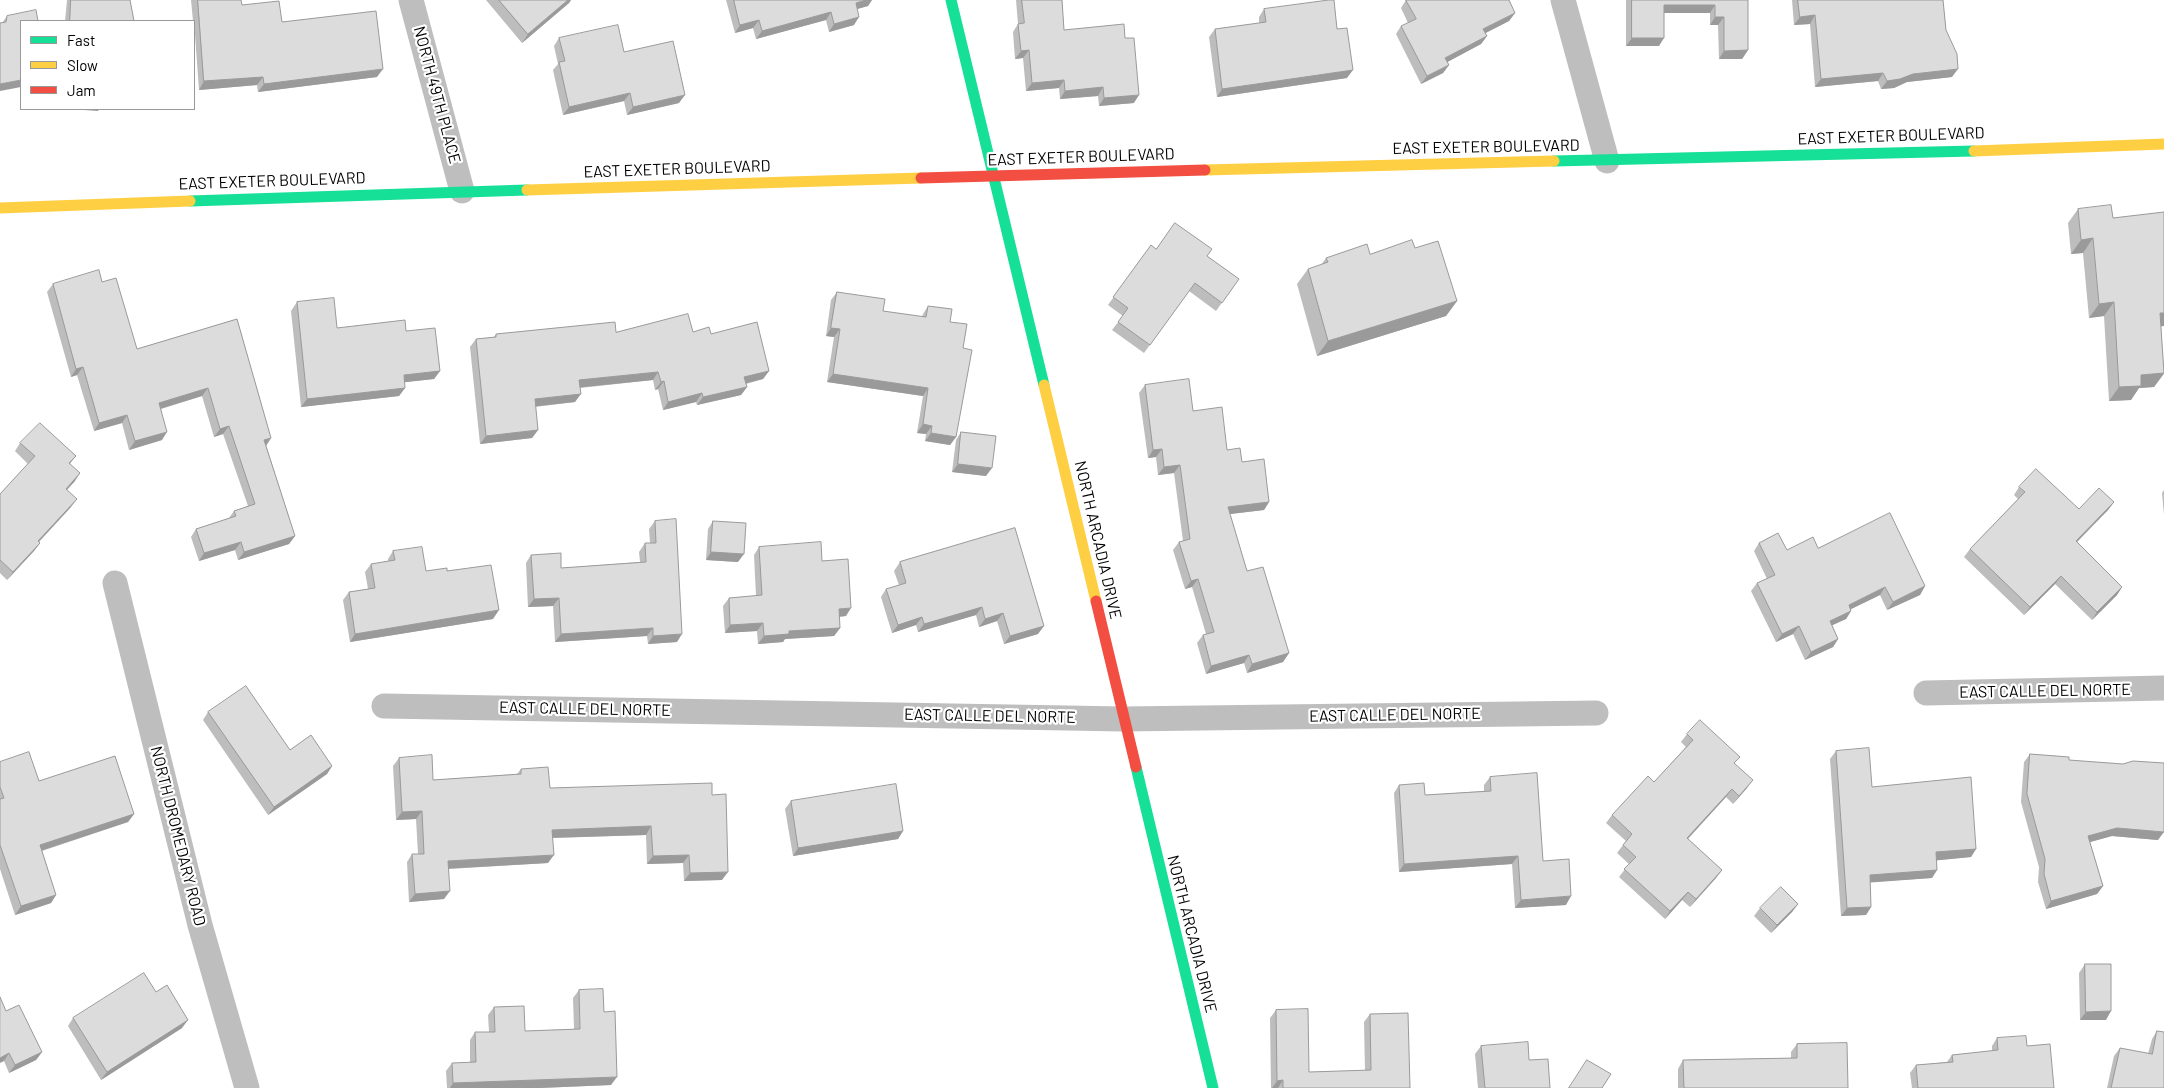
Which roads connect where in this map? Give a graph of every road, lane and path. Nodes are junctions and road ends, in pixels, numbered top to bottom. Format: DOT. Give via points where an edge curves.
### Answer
graph roads {
  1 [pos="411,0"];
  2 [pos="951,0"];
  3 [pos="1563,0"];
  4 [pos="2164,144"];
  5 [pos="1607,160"];
  6 [pos="993,176"];
  7 [pos="462,191"];
  8 [pos="0,208"];
  9 [pos="115,583"];
  10 [pos="2164,688"];
  11 [pos="1926,693"];
  12 [pos="384,706"];
  13 [pos="1596,713"];
  14 [pos="1123,719"];
  15 [pos="247,1088"];
  16 [pos="1212,1088"];
  1 -- 7 [label="street, NORTH 49TH PLACE"];
  2 -- 6 [label="street, NORTH ARCADIA DRIVE"];
  3 -- 5 [label="street"];
  4 -- 5 [label="street, EAST EXETER BOULEVARD"];
  5 -- 6 [label="street, EAST EXETER BOULEVARD"];
  6 -- 7 [label="street, EAST EXETER BOULEVARD"];
  6 -- 14 [label="street, NORTH ARCADIA DRIVE"];
  7 -- 8 [label="street, EAST EXETER BOULEVARD"];
  9 -- 15 [label="street, NORTH DROMEDARY ROAD" via="200,925"];
  10 -- 11 [label="street, EAST CALLE DEL NORTE"];
  12 -- 14 [label="street, EAST CALLE DEL NORTE"];
  13 -- 14 [label="street, EAST CALLE DEL NORTE"];
  14 -- 16 [label="street, NORTH ARCADIA DRIVE"];
}
